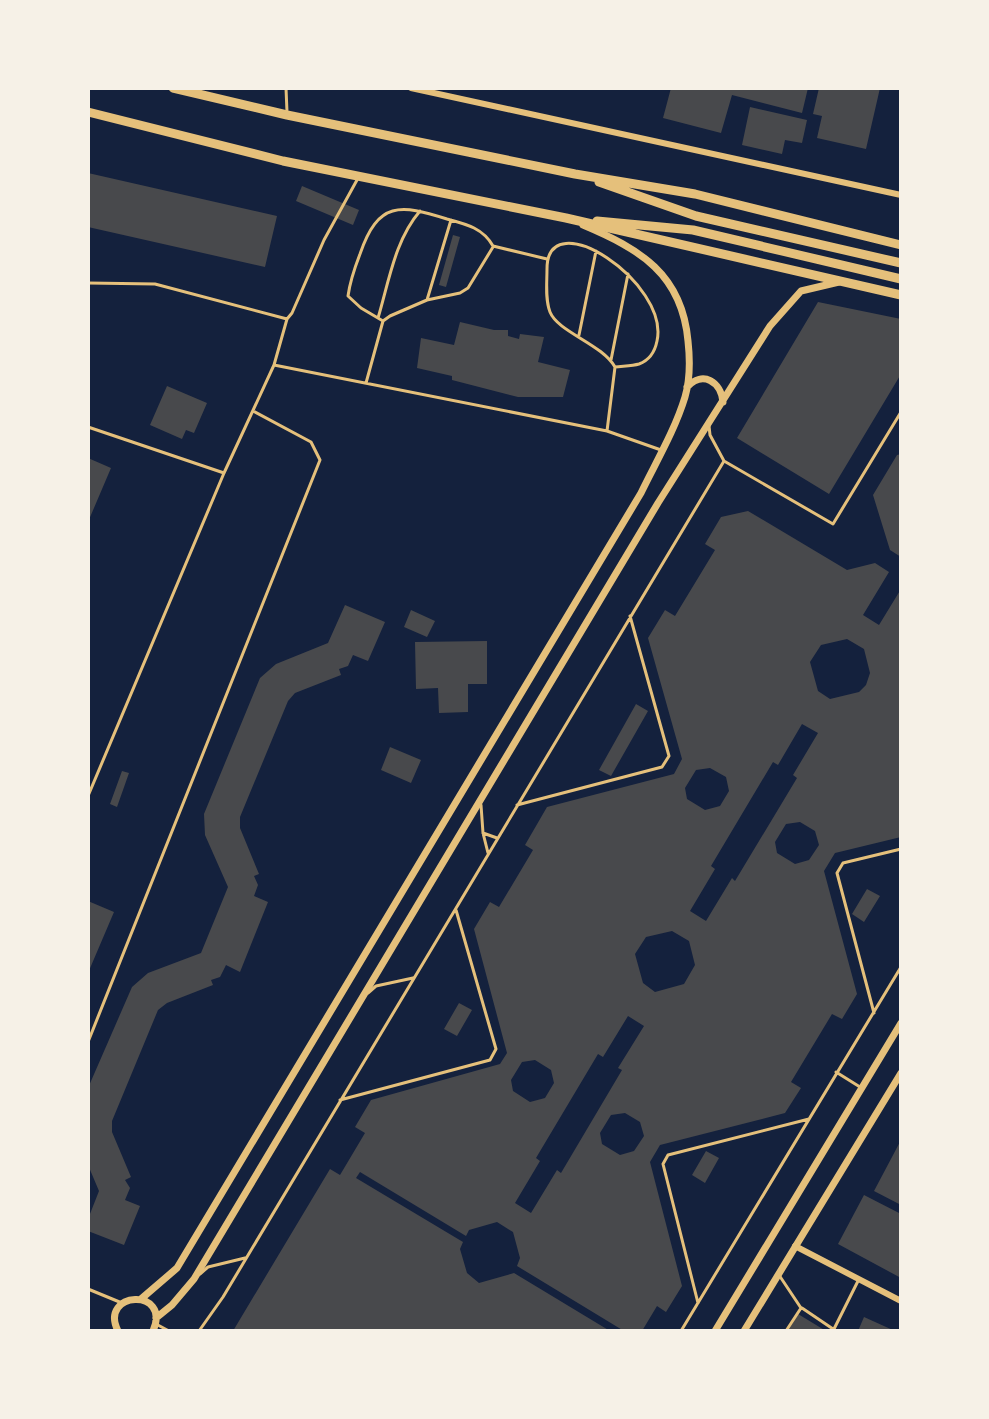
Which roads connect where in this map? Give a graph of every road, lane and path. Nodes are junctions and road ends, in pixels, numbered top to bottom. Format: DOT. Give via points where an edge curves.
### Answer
graph roads {
  1 [pos="173,88"];
  2 [pos="286,88"];
  3 [pos="411,88"];
  4 [pos="88,112"];
  5 [pos="287,115"];
  6 [pos="575,174"];
  7 [pos="359,176"];
  8 [pos="901,195"];
  9 [pos="420,211"];
  10 [pos="566,218"];
  11 [pos="451,220"];
  12 [pos="901,245"];
  13 [pos="493,246"];
  14 [pos="596,251"];
  15 [pos="547,259"];
  16 [pos="901,263"];
  17 [pos="628,274"];
  18 [pos="901,279"];
  19 [pos="839,282"];
  20 [pos="88,283"];
  21 [pos="901,295"];
  22 [pos="427,300"];
  23 [pos="378,318"];
  24 [pos="287,319"];
  25 [pos="383,321"];
  26 [pos="579,335"];
  27 [pos="611,361"];
  28 [pos="274,365"];
  29 [pos="615,367"];
  30 [pos="366,383"];
  31 [pos="686,389"];
  32 [pos="723,402"];
  33 [pos="253,411"];
  34 [pos="901,412"];
  35 [pos="709,426"];
  36 [pos="88,427"];
  37 [pos="607,431"];
  38 [pos="662,450"];
  39 [pos="724,461"];
  40 [pos="224,473"];
  41 [pos="630,615"];
  42 [pos="88,796"];
  43 [pos="481,799"];
  44 [pos="517,805"];
  45 [pos="483,833"];
  46 [pos="497,838"];
  47 [pos="901,849"];
  48 [pos="488,853"];
  49 [pos="456,908"];
  50 [pos="901,967"];
  51 [pos="414,978"];
  52 [pos="362,998"];
  53 [pos="874,1013"];
  54 [pos="901,1023"];
  55 [pos="88,1042"];
  56 [pos="836,1072"];
  57 [pos="901,1073"];
  58 [pos="862,1088"];
  59 [pos="340,1100"];
  60 [pos="809,1119"];
  61 [pos="795,1246"];
  62 [pos="246,1257"];
  63 [pos="779,1275"];
  64 [pos="194,1279"];
  65 [pos="859,1280"];
  66 [pos="88,1289"];
  67 [pos="141,1299"];
  68 [pos="901,1301"];
  69 [pos="122,1303"];
  70 [pos="698,1303"];
  71 [pos="801,1308"];
  72 [pos="114,1318"];
  73 [pos="155,1324"];
  74 [pos="107,1331"];
  75 [pos="118,1331"];
  76 [pos="169,1331"];
  77 [pos="199,1331"];
  78 [pos="681,1331"];
  79 [pos="715,1331"];
  80 [pos="744,1331"];
  81 [pos="786,1331"];
  82 [pos="834,1331"];
  1 -- 5 [label="main road"];
  2 -- 5 [label="lane"];
  3 -- 8 [label="street"];
  4 -- 7 [label="main road"];
  5 -- 6 [label="main road"];
  6 -- 12 [label="main road" via="695,194"];
  6 -- 16 [label="main road" via="696,216"];
  7 -- 10 [label="main road"];
  7 -- 24 [label="lane"];
  9 -- 11 [label="lane"];
  9 -- 23 [label="lane" via="399,246"];
  9 -- 23 [label="lane" via="388,212 367,232 348,296"];
  10 -- 18 [label="main road" via="693,230"];
  10 -- 19 [label="main road"];
  10 -- 31 [label="street" via="638,252 662,272 684,312"];
  11 -- 13 [label="lane" via="476,228"];
  11 -- 22 [label="lane"];
  13 -- 15 [label="lane"];
  13 -- 22 [label="lane" via="468,288"];
  14 -- 15 [label="lane" via="560,244"];
  14 -- 17 [label="lane"];
  14 -- 26 [label="lane"];
  15 -- 26 [label="lane" via="549,312"];
  17 -- 27 [label="lane"];
  17 -- 29 [label="lane" via="653,305 658,337 649,358"];
  19 -- 21 [label="main road"];
  19 -- 32 [label="street" via="801,291 770,326"];
  20 -- 24 [label="lane" via="155,284"];
  22 -- 25 [label="lane"];
  23 -- 25 [label="lane"];
  24 -- 28 [label="lane"];
  25 -- 30 [label="lane"];
  26 -- 27 [label="lane"];
  27 -- 29 [label="lane"];
  28 -- 30 [label="lane"];
  28 -- 33 [label="lane"];
  29 -- 37 [label="lane"];
  30 -- 37 [label="lane"];
  31 -- 32 [label="street" via="692,381 712,380"];
  31 -- 38 [label="street"];
  32 -- 35 [label="street"];
  33 -- 40 [label="lane"];
  33 -- 55 [label="lane" via="311,442 320,460"];
  34 -- 39 [label="lane" via="833,524"];
  35 -- 39 [label="lane"];
  35 -- 43 [label="street"];
  36 -- 40 [label="lane"];
  37 -- 38 [label="lane"];
  38 -- 67 [label="street" via="177,1268"];
  39 -- 41 [label="lane"];
  40 -- 42 [label="lane"];
  41 -- 44 [label="lane"];
  41 -- 44 [label="lane" via="669,756 662,767"];
  43 -- 45 [label="lane"];
  43 -- 52 [label="street"];
  44 -- 46 [label="lane"];
  45 -- 46 [label="lane"];
  45 -- 48 [label="lane"];
  46 -- 48 [label="lane"];
  47 -- 53 [label="lane" via="843,863 837,873"];
  48 -- 49 [label="lane"];
  49 -- 51 [label="lane"];
  49 -- 59 [label="lane" via="496,1049 490,1060"];
  50 -- 53 [label="lane"];
  51 -- 52 [label="lane" via="376,986"];
  51 -- 59 [label="lane"];
  52 -- 64 [label="street"];
  53 -- 56 [label="lane"];
  54 -- 58 [label="street"];
  56 -- 58 [label="lane"];
  56 -- 60 [label="lane"];
  57 -- 61 [label="street"];
  58 -- 79 [label="street"];
  59 -- 62 [label="lane"];
  60 -- 70 [label="lane"];
  60 -- 70 [label="lane" via="668,1155 663,1164"];
  61 -- 63 [label="street"];
  61 -- 65 [label="street"];
  62 -- 64 [label="lane" via="208,1267"];
  62 -- 77 [label="lane"];
  63 -- 71 [label="lane"];
  63 -- 80 [label="street"];
  64 -- 73 [label="street"];
  65 -- 68 [label="street"];
  65 -- 82 [label="lane"];
  66 -- 69 [label="lane"];
  67 -- 69 [label="street"];
  67 -- 73 [label="street" via="152,1306"];
  69 -- 72 [label="street"];
  70 -- 78 [label="lane"];
  71 -- 81 [label="lane"];
  71 -- 82 [label="lane"];
  72 -- 74 [label="street"];
  72 -- 75 [label="street"];
  73 -- 76 [label="lane"];
}
